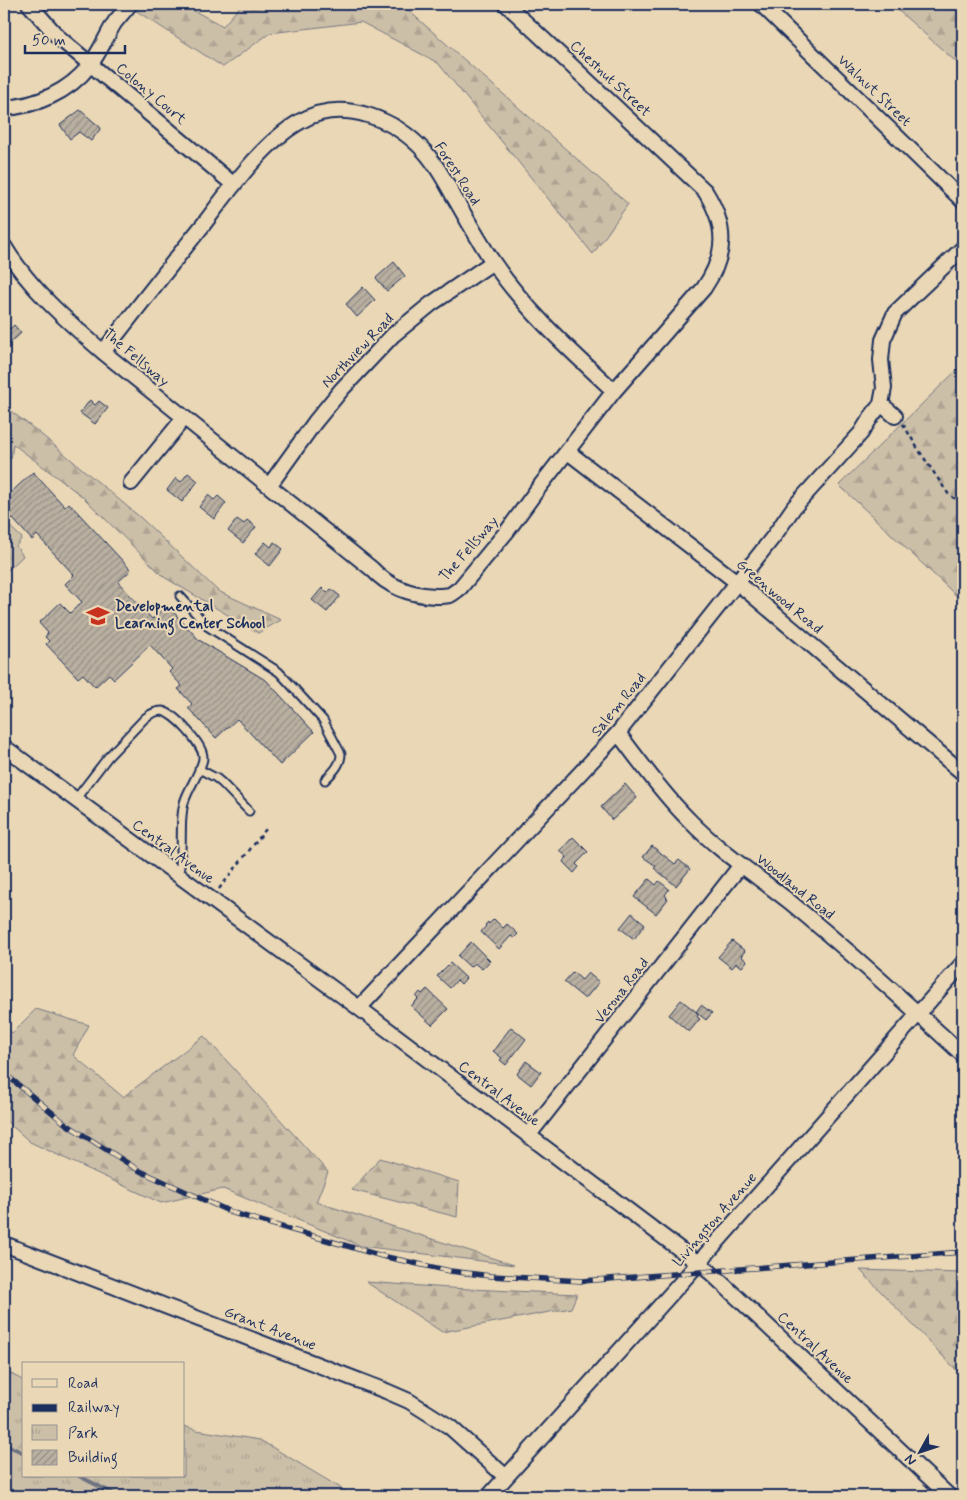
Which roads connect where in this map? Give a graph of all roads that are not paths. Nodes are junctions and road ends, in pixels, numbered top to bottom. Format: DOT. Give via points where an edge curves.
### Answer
graph roads {
  1 [pos="30,4"];
  2 [pos="130,4"];
  3 [pos="506,4"];
  4 [pos="761,4"];
  5 [pos="90,65"];
  6 [pos="4,108"];
  7 [pos="691,178"];
  8 [pos="234,185"];
  9 [pos="963,201"];
  10 [pos="4,246"];
  11 [pos="963,248"];
  12 [pos="493,262"];
  13 [pos="103,352"];
  14 [pos="614,391"];
  15 [pos="881,404"];
  16 [pos="895,416"];
  17 [pos="184,418"];
  18 [pos="568,452"];
  19 [pos="131,483"];
  20 [pos="269,486"];
  21 [pos="738,583"];
  22 [pos="180,596"];
  23 [pos="618,733"];
  24 [pos="4,748"];
  25 [pos="199,769"];
  26 [pos="963,773"];
  27 [pos="325,780"];
  28 [pos="75,800"];
  29 [pos="249,811"];
  30 [pos="741,865"];
  31 [pos="179,876"];
  32 [pos="963,963"];
  33 [pos="359,1008"];
  34 [pos="918,1013"];
  35 [pos="963,1055"];
  36 [pos="528,1136"];
  37 [pos="4,1244"];
  38 [pos="698,1263"];
  39 [pos="506,1477"];
  40 [pos="490,1496"];
  41 [pos="948,1496"];
  1 -- 5 [label="street, Colony Court" via="58,37"];
  2 -- 5 [label="street"];
  3 -- 7 [label="street, Chestnut Street"];
  4 -- 9 [label="street, Walnut Street"];
  5 -- 6 [label="street" via="73,82 52,95 29,104"];
  5 -- 8 [label="street, Colony Court"];
  7 -- 14 [label="street, The Fellsway" via="714,205 722,244 719,260 704,288"];
  8 -- 12 [label="street, Forest Road" via="269,145 302,120 330,112 362,113 394,126 427,154"];
  8 -- 13 [label="street, Forest Road"];
  10 -- 13 [label="street, The Fellsway" via="34,287"];
  11 -- 15 [label="street" via="895,314 883,340"];
  12 -- 14 [label="street, Forest Road" via="541,320"];
  12 -- 20 [label="street, Northview Road" via="431,304 393,335 342,389"];
  13 -- 17 [label="street, The Fellsway"];
  14 -- 18 [label="street, The Fellsway"];
  15 -- 16 [label="street"];
  15 -- 21 [label="street, Salem Road" via="861,433 794,507"];
  17 -- 19 [label="street"];
  17 -- 20 [label="street, The Fellsway"];
  18 -- 20 [label="street, The Fellsway" via="467,580 450,595 422,595 391,585"];
  18 -- 21 [label="street, Greenwood Road"];
  21 -- 23 [label="street, Salem Road"];
  21 -- 26 [label="street, Greenwood Road"];
  22 -- 27 [label="lane" via="207,626 279,672 323,720 341,754 339,764"];
  23 -- 30 [label="street, Woodland Road" via="672,803"];
  23 -- 33 [label="street, Salem Road"];
  24 -- 28 [label="street, Central Avenue"];
  25 -- 28 [label="lane" via="203,758 197,741 171,715 155,712 138,724"];
  25 -- 29 [label="lane" via="222,783"];
  25 -- 31 [label="lane" via="184,802"];
  28 -- 31 [label="street, Central Avenue"];
  30 -- 34 [label="street, Woodland Road"];
  30 -- 36 [label="street, Verona Road"];
  31 -- 33 [label="street, Central Avenue"];
  32 -- 34 [label="street, Livingston Avenue"];
  33 -- 36 [label="street, Central Avenue"];
  34 -- 35 [label="street, Woodland Road"];
  34 -- 38 [label="street, Livingston Avenue"];
  36 -- 38 [label="street, Central Avenue"];
  37 -- 39 [label="street, Grant Avenue" via="386,1390 450,1427"];
  38 -- 39 [label="street, Livingston Avenue"];
  38 -- 41 [label="street, Central Avenue"];
  39 -- 40 [label="street, Livingston Avenue"];
}
